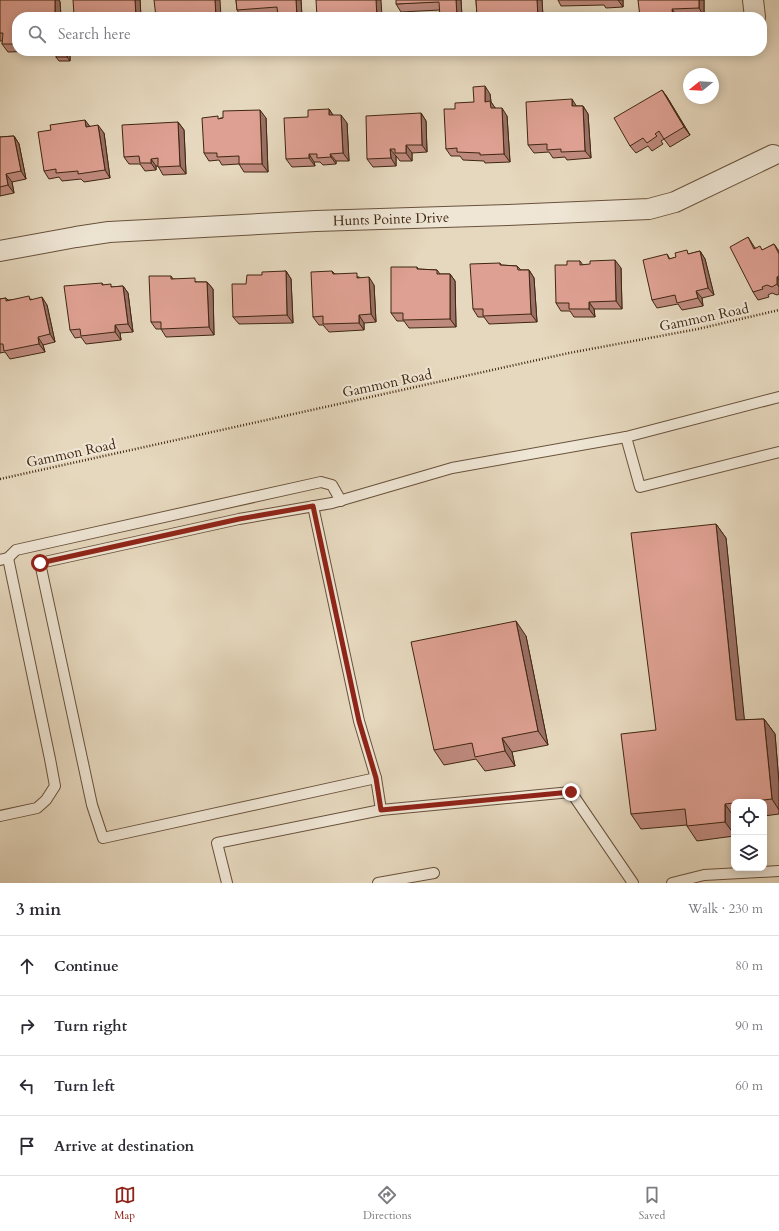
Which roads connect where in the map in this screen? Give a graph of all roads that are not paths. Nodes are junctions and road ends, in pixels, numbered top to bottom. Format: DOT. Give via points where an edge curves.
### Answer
graph roads {
  1 [pos="754,0"];
  2 [pos="754,12"];
  3 [pos="773,155"];
  4 [pos="0,251"];
  5 [pos="779,398"];
  6 [pos="626,438"];
  7 [pos="779,452"];
  8 [pos="341,501"];
  9 [pos="313,506"];
  10 [pos="4,559"];
  11 [pos="376,778"];
  12 [pos="381,810"];
  13 [pos="0,816"];
  14 [pos="779,871"];
  15 [pos="434,873"];
  16 [pos="704,879"];
  17 [pos="227,883"];
  18 [pos="378,883"];
  19 [pos="633,883"];
  20 [pos="672,883"];
  1 -- 2 [label="street"];
  3 -- 4 [label="street, Hunts Pointe Drive" via="675,202 649,209 316,221 109,232"];
  5 -- 6 [label="lane"];
  6 -- 7 [label="lane" via="640,487"];
  6 -- 8 [label="lane" via="452,468"];
  8 -- 9 [label="lane"];
  8 -- 10 [label="lane" via="332,485 321,482 16,550"];
  9 -- 11 [label="lane" via="359,721"];
  9 -- 11 [label="lane" via="239,519 40,563 92,805 103,838"];
  10 -- 13 [label="lane" via="55,786 37,808"];
  11 -- 12 [label="lane"];
  12 -- 17 [label="lane" via="217,843"];
  12 -- 19 [label="lane" via="571,792"];
  14 -- 16 [label="lane"];
  15 -- 18 [label="lane"];
  16 -- 20 [label="lane"];
}
